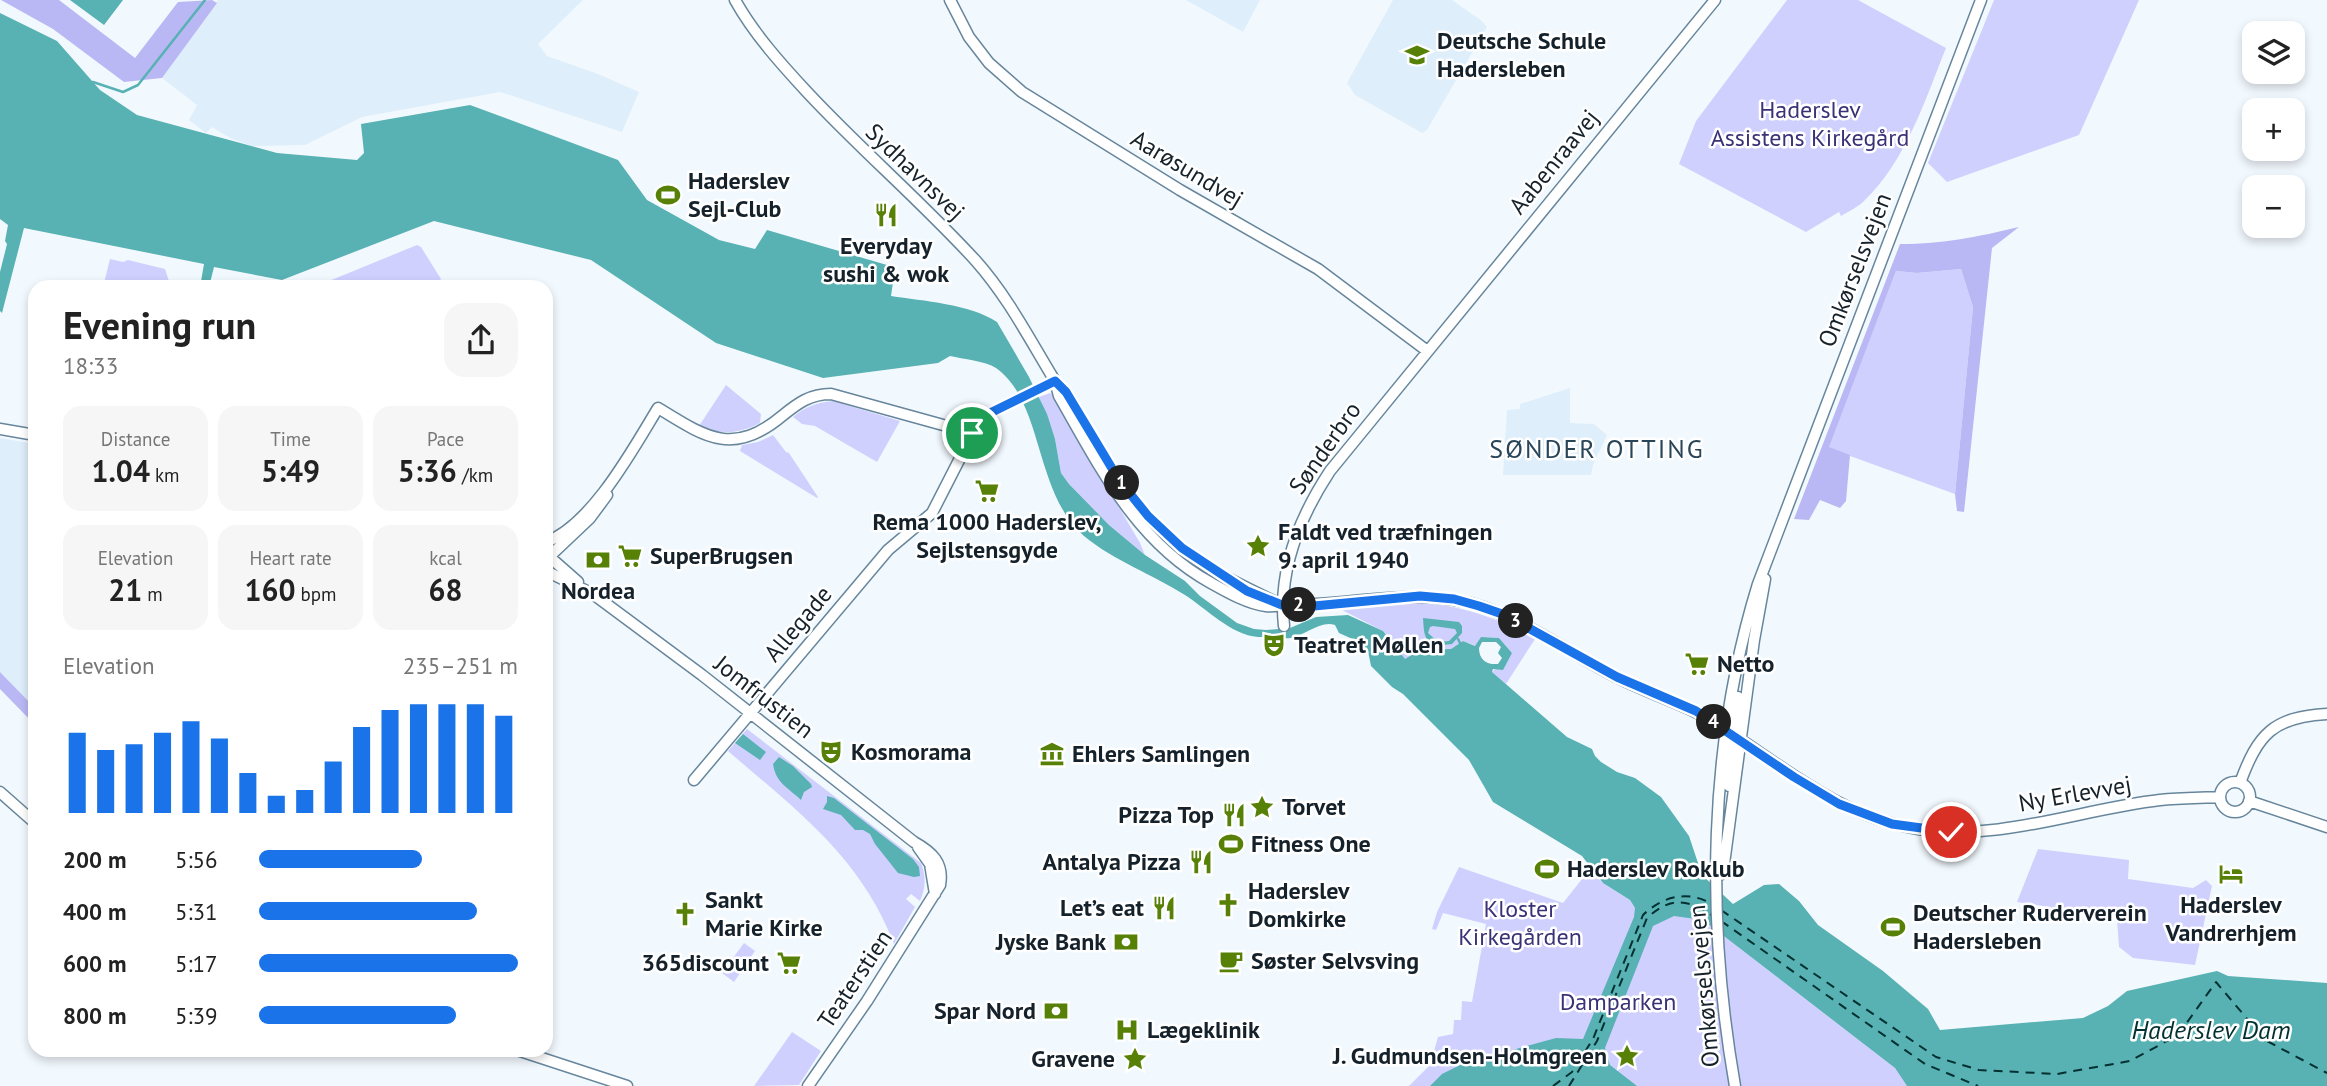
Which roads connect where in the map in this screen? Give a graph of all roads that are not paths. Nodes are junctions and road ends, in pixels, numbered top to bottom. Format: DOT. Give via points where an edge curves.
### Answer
graph roads {
  1 [pos="735,0"];
  2 [pos="950,0"];
  3 [pos="1715,0"];
  4 [pos="1981,0"];
  5 [pos="1426,350"];
  6 [pos="1055,381"];
  7 [pos="0,421"];
  8 [pos="0,429"];
  9 [pos="23,432"];
  10 [pos="28,433"];
  11 [pos="972,433"];
  12 [pos="613,480"];
  13 [pos="553,540"];
  14 [pos="553,556"];
  15 [pos="1769,556"];
  16 [pos="553,574"];
  17 [pos="586,590"];
  18 [pos="1282,605"];
  19 [pos="1284,626"];
  20 [pos="1739,658"];
  21 [pos="750,713"];
  22 [pos="2327,714"];
  23 [pos="1725,730"];
  24 [pos="1741,740"];
  25 [pos="694,780"];
  26 [pos="2240,783"];
  27 [pos="0,792"];
  28 [pos="2220,797"];
  29 [pos="2249,801"];
  30 [pos="28,817"];
  31 [pos="1731,817"];
  32 [pos="2327,827"];
  33 [pos="1717,882"];
  34 [pos="935,895"];
  35 [pos="538,1057"];
  36 [pos="627,1086"];
  37 [pos="808,1086"];
  38 [pos="1735,1086"];
  1 -- 6 [label="street, Sydhavnsvej" via="785,69 989,277"];
  2 -- 5 [label="street, Aarøsundvej" via="989,63 1022,92 1318,269"];
  3 -- 5 [label="street, Aabenraavej"];
  4 -- 15 [label="street, Omkørselsvejen"];
  5 -- 18 [label="street, Sønderbro" via="1316,492 1293,541"];
  6 -- 11 [label="street" via="986,415"];
  6 -- 18 [label="street, Sydhavnsvej" via="1109,483 1158,545 1237,597 1265,606"];
  7 -- 9 [label="street"];
  8 -- 9 [label="street"];
  9 -- 10 [label="street"];
  11 -- 12 [label="street" via="828,394 803,400 756,434 726,439 707,436 658,408"];
  11 -- 21 [label="street, Allegade" via="939,501 922,523 888,550"];
  12 -- 13 [label="street" via="578,520"];
  12 -- 14 [label="street" via="601,505"];
  14 -- 17 [label="street, Jomfrustien"];
  15 -- 20 [label="street, Omkørselsvejen"];
  15 -- 24 [label="street, Omkørselsvejen"];
  16 -- 17 [label="street, Jomfrustien"];
  17 -- 21 [label="street, Jomfrustien"];
  18 -- 19 [label="street, Sønderbro"];
  18 -- 23 [label="street, Ny Erlevvej" via="1420,596 1479,606 1505,615 1617,677 1696,711"];
  20 -- 23 [label="street, Omkørselsvejen"];
  20 -- 24 [label="street" via="1742,669 1735,728"];
  21 -- 25 [label="street, Allegade"];
  21 -- 34 [label="street, Jomfrustien" via="932,854 942,870"];
  22 -- 26 [label="street" via="2307,715 2272,728 2250,755"];
  23 -- 24 [label="street, Ny Erlevvej"];
  23 -- 31 [label="street" via="1731,743 1727,806"];
  23 -- 33 [label="street, Omkørselsvejen"];
  24 -- 28 [label="street, Ny Erlevvej" via="1839,804 1919,829 1983,832 2160,800"];
  24 -- 31 [label="street, Omkørselsvejen"];
  26 -- 28 [label="street" via="2226,785"];
  26 -- 29 [label="street" via="2249,792"];
  27 -- 30 [label="street"];
  28 -- 29 [label="street" via="2223,806 2232,811"];
  29 -- 32 [label="street"];
  31 -- 33 [label="street, Omkørselsvejen"];
  33 -- 38 [label="street, Omkørselsvejen" via="1717,935"];
  34 -- 37 [label="street, Teaterstien"];
  35 -- 36 [label="street"];
}
